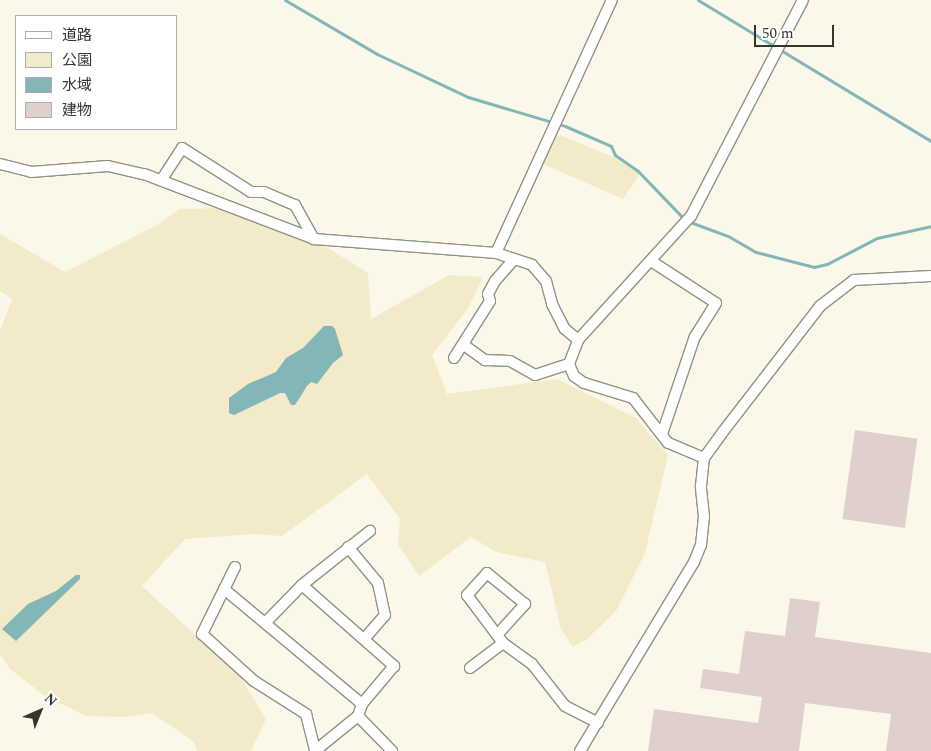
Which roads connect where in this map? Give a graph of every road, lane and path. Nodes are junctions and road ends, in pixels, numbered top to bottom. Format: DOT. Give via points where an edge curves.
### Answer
graph roads {
  1 [pos="612,0"];
  2 [pos="803,0"];
  3 [pos="0,164"];
  4 [pos="162,180"];
  5 [pos="314,239"];
  6 [pos="496,253"];
  7 [pos="513,260"];
  8 [pos="652,261"];
  9 [pos="931,276"];
  10 [pos="578,340"];
  11 [pos="464,345"];
  12 [pos="454,358"];
  13 [pos="569,364"];
  14 [pos="662,434"];
  15 [pos="704,458"];
  16 [pos="370,531"];
  17 [pos="348,547"];
  18 [pos="235,567"];
  19 [pos="302,585"];
  20 [pos="224,588"];
  21 [pos="266,622"];
  22 [pos="365,638"];
  23 [pos="500,639"];
  24 [pos="470,668"];
  25 [pos="362,704"];
  26 [pos="358,716"];
  27 [pos="598,723"];
  28 [pos="315,751"];
  29 [pos="392,751"];
  30 [pos="580,751"];
  1 -- 6 [label="street"];
  2 -- 8 [label="street" via="709,186 691,216"];
  3 -- 4 [label="street" via="31,172 108,166"];
  4 -- 5 [label="street"];
  4 -- 5 [label="street" via="182,148 251,192 264,192 294,205"];
  5 -- 6 [label="street"];
  6 -- 7 [label="street"];
  7 -- 10 [label="street" via="532,265 546,281 552,304 565,329"];
  7 -- 11 [label="street" via="495,281 488,294 490,301"];
  8 -- 10 [label="street"];
  8 -- 14 [label="street" via="716,303 695,336"];
  9 -- 15 [label="street" via="854,280 820,306"];
  10 -- 13 [label="street"];
  11 -- 12 [label="street"];
  11 -- 13 [label="street" via="485,360 510,361 535,374"];
  13 -- 14 [label="street" via="574,376 584,383 633,398"];
  14 -- 15 [label="street" via="668,443"];
  15 -- 27 [label="street" via="701,545"];
  16 -- 17 [label="street"];
  17 -- 19 [label="street"];
  17 -- 22 [label="street" via="378,583 385,616"];
  18 -- 20 [label="street"];
  19 -- 21 [label="street"];
  19 -- 22 [label="street"];
  20 -- 21 [label="street"];
  20 -- 28 [label="street" via="202,634 254,681 306,714"];
  21 -- 25 [label="street"];
  22 -- 25 [label="street" via="394,666"];
  23 -- 23 [label="street" via="467,595 487,573 525,604"];
  23 -- 24 [label="street"];
  23 -- 27 [label="street" via="532,664 565,706"];
  25 -- 26 [label="street"];
  26 -- 28 [label="street"];
  26 -- 29 [label="street"];
  27 -- 30 [label="street"];
}
